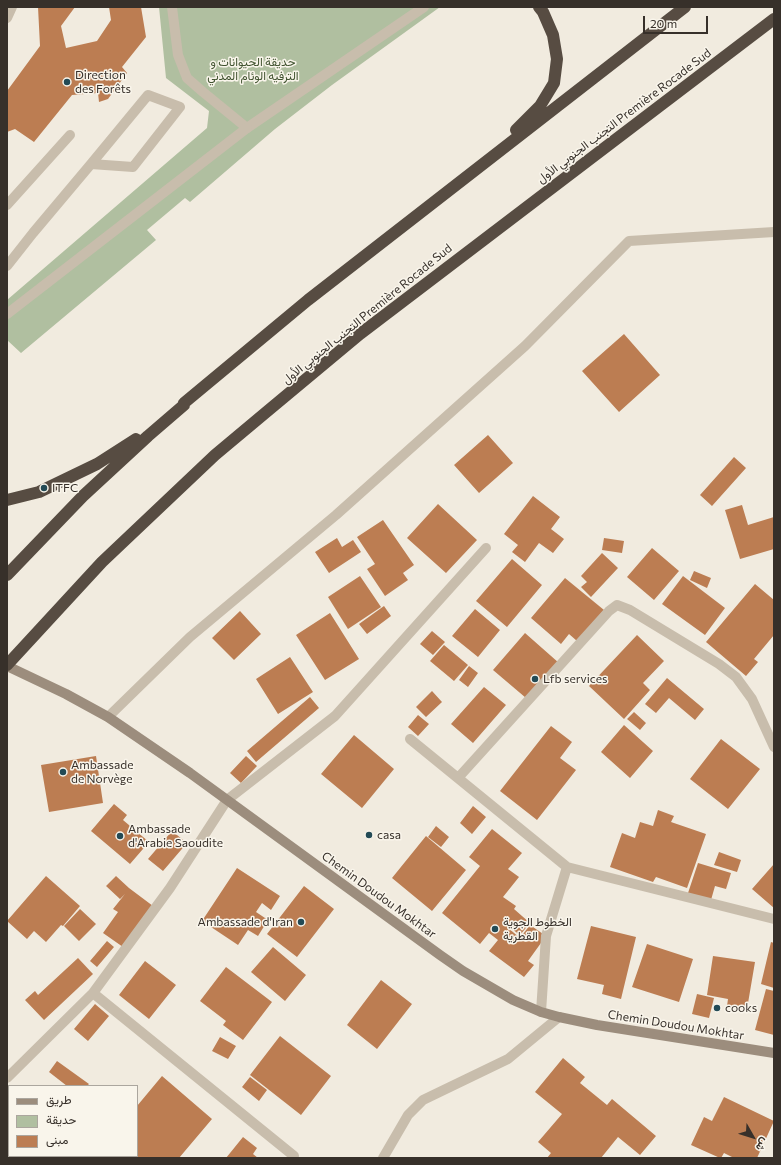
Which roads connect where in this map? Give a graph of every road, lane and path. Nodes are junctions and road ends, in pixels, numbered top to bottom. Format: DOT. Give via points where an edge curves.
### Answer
graph roads {
  1 [pos="12,7"];
  2 [pos="172,7"];
  3 [pos="424,7"];
  4 [pos="539,7"];
  5 [pos="685,7"];
  6 [pos="7,18"];
  7 [pos="774,19"];
  8 [pos="247,128"];
  9 [pos="70,135"];
  10 [pos="91,164"];
  11 [pos="472,173"];
  12 [pos="7,205"];
  13 [pos="774,232"];
  14 [pos="7,266"];
  15 [pos="7,314"];
  16 [pos="184,405"];
  17 [pos="7,500"];
  18 [pos="486,548"];
  19 [pos="7,575"];
  20 [pos="7,666"];
  21 [pos="108,717"];
  22 [pos="410,739"];
  23 [pos="774,748"];
  24 [pos="458,778"];
  25 [pos="227,800"];
  26 [pos="568,867"];
  27 [pos="774,918"];
  28 [pos="93,993"];
  29 [pos="541,1012"];
  30 [pos="559,1017"];
  31 [pos="774,1053"];
  32 [pos="7,1078"];
  33 [pos="294,1156"];
  34 [pos="383,1158"];
  1 -- 6 [label="street"];
  2 -- 8 [label="street" via="178,55 187,78"];
  3 -- 8 [label="street"];
  4 -- 11 [label="highway" via="553,34 557,59 554,83 540,106"];
  5 -- 11 [label="highway"];
  7 -- 20 [label="highway, التجنب الجنوبي الأول Première Rocade Sud" via="360,334 215,455 102,562"];
  8 -- 15 [label="street"];
  9 -- 12 [label="street"];
  10 -- 10 [label="street" via="148,95 180,108 133,167"];
  10 -- 14 [label="street"];
  11 -- 16 [label="highway" via="308,300"];
  13 -- 21 [label="street" via="629,241 525,346 336,515 190,637"];
  16 -- 17 [label="highway" via="97,464 39,492"];
  16 -- 19 [label="highway" via="84,496"];
  18 -- 25 [label="street" via="335,716"];
  20 -- 21 [label="street, Chemin Doudou Mokhtar"];
  21 -- 25 [label="street, Chemin Doudou Mokhtar"];
  22 -- 24 [label="street"];
  23 -- 24 [label="street" via="752,699 736,677 630,610 617,605"];
  24 -- 26 [label="street"];
  25 -- 28 [label="street" via="170,888"];
  25 -- 29 [label="street, Chemin Doudou Mokhtar" via="452,963 513,1000"];
  26 -- 27 [label="street"];
  26 -- 29 [label="street" via="546,936"];
  28 -- 32 [label="street"];
  28 -- 33 [label="street"];
  29 -- 30 [label="street, Chemin Doudou Mokhtar"];
  30 -- 31 [label="street, Chemin Doudou Mokhtar"];
  30 -- 34 [label="street" via="508,1059 423,1100 408,1115"];
}
